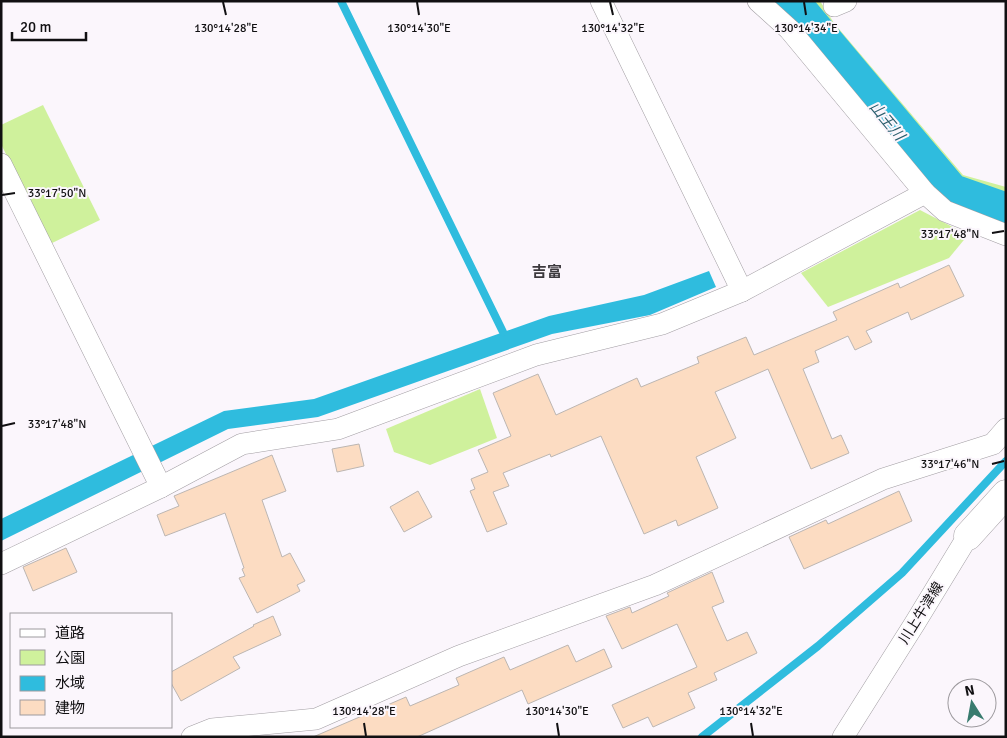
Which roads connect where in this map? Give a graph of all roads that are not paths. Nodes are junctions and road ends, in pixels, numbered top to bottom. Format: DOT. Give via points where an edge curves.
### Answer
graph roads {
  1 [pos="601,1"];
  2 [pos="758,1"];
  3 [pos="1,164"];
  4 [pos="925,193"];
  5 [pos="1006,236"];
  6 [pos="742,291"];
  7 [pos="1006,429"];
  8 [pos="157,481"];
  9 [pos="1006,494"];
  10 [pos="968,536"];
  11 [pos="1,564"];
  12 [pos="260,731"];
  13 [pos="192,737"];
  14 [pos="843,737"];
  1 -- 6 [label="street"];
  2 -- 4 [label="street" via="789,29"];
  3 -- 8 [label="street"];
  4 -- 5 [label="street" via="944,211"];
  4 -- 6 [label="street"];
  6 -- 8 [label="street" via="662,324 536,355 338,429 242,444"];
  7 -- 12 [label="street" via="993,444 883,479 654,585 459,656 316,719"];
  8 -- 11 [label="street"];
  9 -- 10 [label="main road, 川上牛津線"];
  10 -- 14 [label="street, 川上牛津線"];
  12 -- 13 [label="street" via="212,729"];
}
